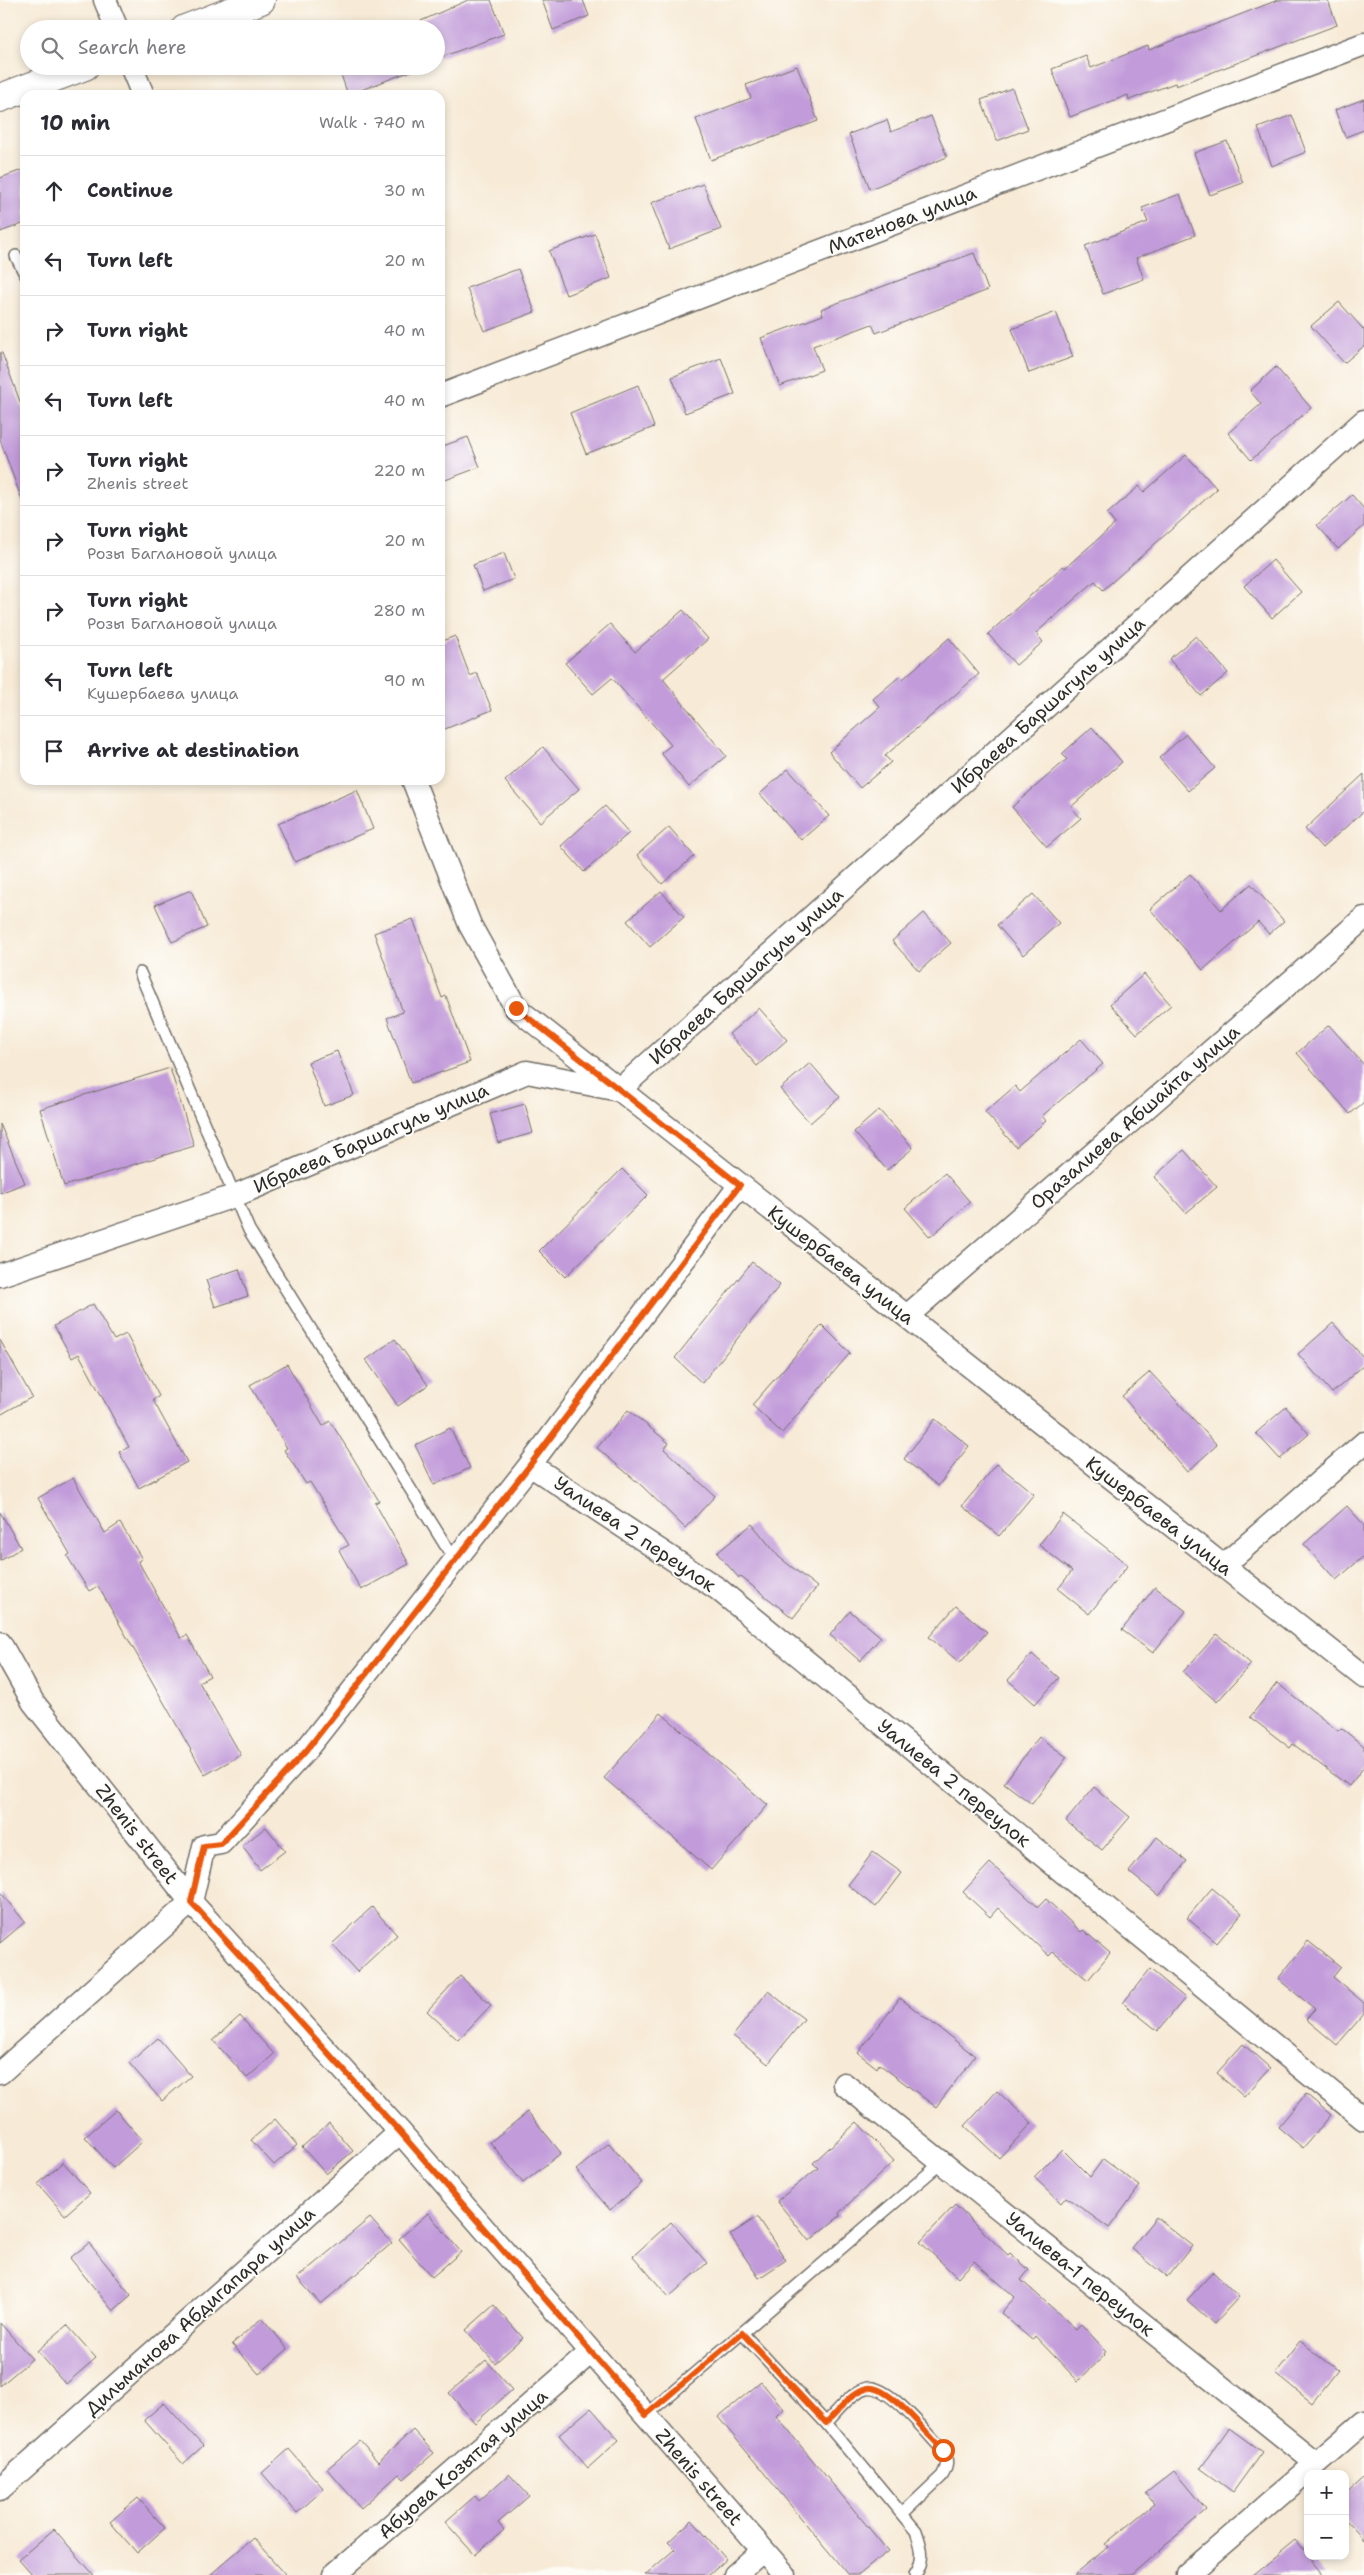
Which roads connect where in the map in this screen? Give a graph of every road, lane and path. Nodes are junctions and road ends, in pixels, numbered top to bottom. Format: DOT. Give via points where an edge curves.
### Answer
graph roads {
  1 [pos="106,0"];
  2 [pos="261,0"];
  3 [pos="114,20"];
  4 [pos="209,20"];
  5 [pos="1364,44"];
  6 [pos="61,75"];
  7 [pos="134,75"];
  8 [pos="20,90"];
  9 [pos="21,90"];
  10 [pos="140,90"];
  11 [pos="0,98"];
  12 [pos="16,256"];
  13 [pos="20,264"];
  14 [pos="445,394"];
  15 [pos="1364,421"];
  16 [pos="415,785"];
  17 [pos="1364,918"];
  18 [pos="140,973"];
  19 [pos="619,1090"];
  20 [pos="740,1185"];
  21 [pos="234,1196"];
  22 [pos="0,1274"];
  23 [pos="907,1316"];
  24 [pos="1364,1443"];
  25 [pos="530,1465"];
  26 [pos="454,1559"];
  27 [pos="1223,1566"];
  28 [pos="0,1643"];
  29 [pos="1364,1677"];
  30 [pos="191,1902"];
  31 [pos="0,2073"];
  32 [pos="844,2084"];
  33 [pos="1364,2119"];
  34 [pos="400,2132"];
  35 [pos="942,2162"];
  36 [pos="742,2333"];
  37 [pos="591,2352"];
  38 [pos="646,2415"];
  39 [pos="1364,2422"];
  40 [pos="826,2423"];
  41 [pos="1316,2463"];
  42 [pos="0,2490"];
  43 [pos="902,2514"];
  44 [pos="763,2550"];
  45 [pos="334,2575"];
  46 [pos="734,2575"];
  47 [pos="785,2575"];
  48 [pos="915,2575"];
  49 [pos="1187,2575"];
  1 -- 3 [label="street"];
  2 -- 4 [label="street"];
  5 -- 14 [label="street, Матенова улица"];
  6 -- 9 [label="street"];
  7 -- 10 [label="street"];
  8 -- 11 [label="street"];
  12 -- 13 [label="lane"];
  15 -- 19 [label="street, Ибраева Баршагуль улица"];
  16 -- 19 [label="street, Кушербаева улица" via="470,925 516,1008"];
  17 -- 23 [label="street, Оразалиева Абшайта улица"];
  18 -- 21 [label="lane"];
  19 -- 20 [label="street, Кушербаева улица"];
  19 -- 21 [label="street, Ибраева Баршагуль улица" via="527,1072"];
  20 -- 23 [label="street, Кушербаева улица"];
  20 -- 25 [label="street"];
  21 -- 22 [label="street, Ибраева Баршагуль улица"];
  21 -- 26 [label="lane" via="249,1230"];
  23 -- 27 [label="street, Кушербаева улица"];
  24 -- 27 [label="street"];
  25 -- 26 [label="street"];
  25 -- 33 [label="street, Уалиева 2 переулок" via="718,1589"];
  26 -- 30 [label="street" via="306,1751 221,1844 204,1846"];
  27 -- 29 [label="street, Кушербаева улица"];
  28 -- 30 [label="street, Zhenis street" via="32,1702"];
  30 -- 31 [label="street"];
  30 -- 34 [label="street, Zhenis street"];
  32 -- 35 [label="street, Уалиева-1 переулок"];
  34 -- 37 [label="street, Zhenis street"];
  34 -- 42 [label="street, Дильманова Абдигапара улица"];
  35 -- 36 [label="lane"];
  35 -- 41 [label="street, Уалиева-1 переулок"];
  36 -- 38 [label="lane"];
  36 -- 40 [label="lane"];
  37 -- 38 [label="street, Zhenis street"];
  37 -- 45 [label="street, Абуова Козытая улица"];
  38 -- 44 [label="street, Zhenis street"];
  39 -- 41 [label="street"];
  40 -- 43 [label="lane"];
  40 -- 43 [label="lane" via="857,2393 877,2388 888,2394 943,2450 948,2458 942,2476"];
  41 -- 49 [label="street"];
  43 -- 48 [label="lane" via="922,2546 923,2560"];
  44 -- 46 [label="street"];
  44 -- 47 [label="street, Zhenis street"];
}
